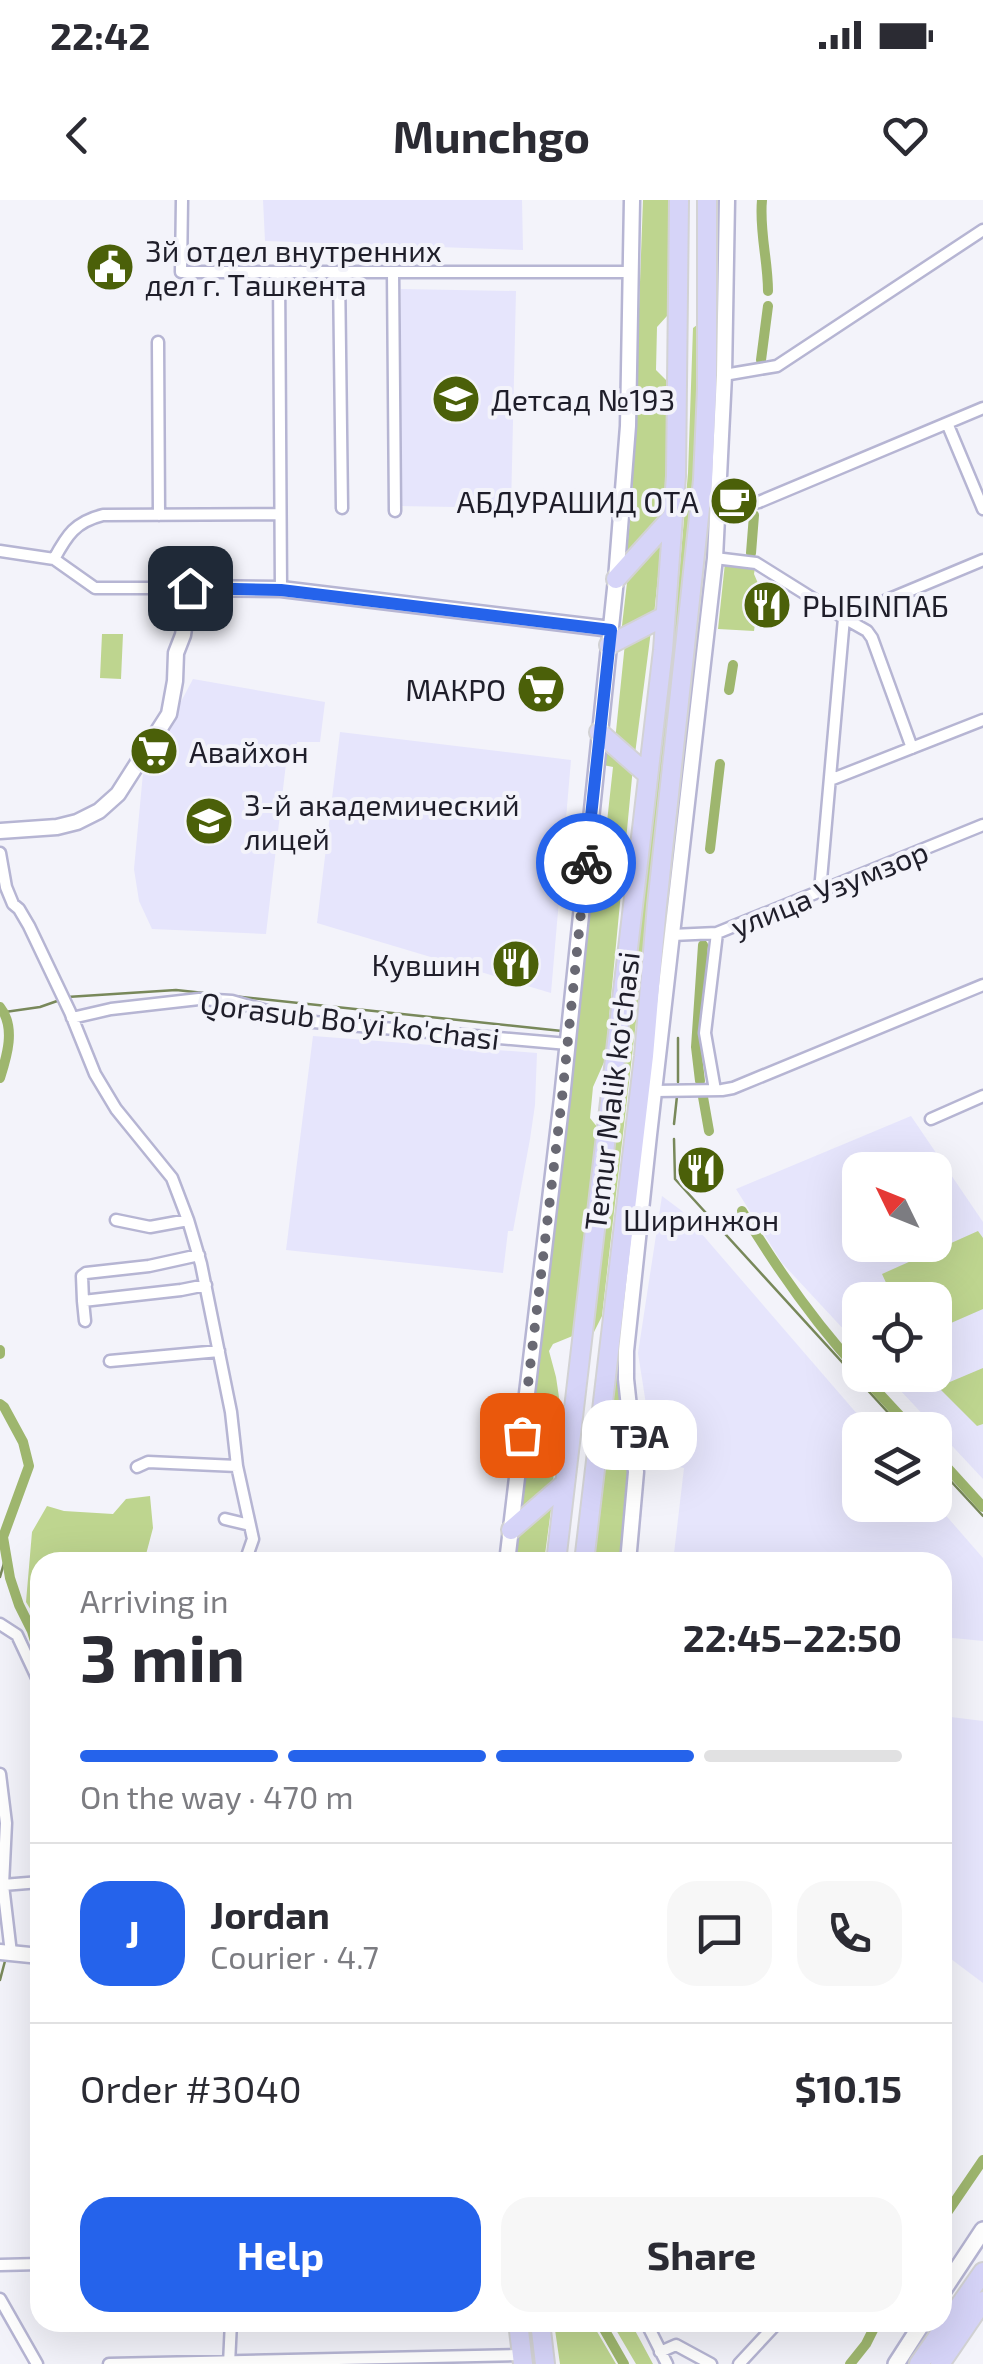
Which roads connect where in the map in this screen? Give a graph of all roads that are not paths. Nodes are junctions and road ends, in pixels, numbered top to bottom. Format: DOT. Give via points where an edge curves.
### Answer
graph roads {
  1 [pos="182,200"];
  2 [pos="632,200"];
  3 [pos="679,200"];
  4 [pos="707,200"];
  5 [pos="726,200"];
  6 [pos="983,230"];
  7 [pos="279,272"];
  8 [pos="339,272"];
  9 [pos="393,272"];
  10 [pos="631,272"];
  11 [pos="679,308"];
  12 [pos="707,308"];
  13 [pos="158,342"];
  14 [pos="724,376"];
  15 [pos="983,408"];
  16 [pos="947,423"];
  17 [pos="342,508"];
  18 [pos="983,509"];
  19 [pos="395,510"];
  20 [pos="719,510"];
  21 [pos="279,514"];
  22 [pos="158,515"];
  23 [pos="674,516"];
  24 [pos="0,551"];
  25 [pos="716,558"];
  26 [pos="54,559"];
  27 [pos="983,560"];
  28 [pos="616,579"];
  29 [pos="190,588"];
  30 [pos="281,590"];
  31 [pos="665,616"];
  32 [pos="844,618"];
  33 [pos="610,638"];
  34 [pos="983,720"];
  35 [pos="600,732"];
  36 [pos="912,748"];
  37 [pos="648,775"];
  38 [pos="830,780"];
  39 [pos="983,825"];
  40 [pos="0,832"];
  41 [pos="0,853"];
  42 [pos="820,891"];
  43 [pos="717,933"];
  44 [pos="672,935"];
  45 [pos="983,984"];
  46 [pos="72,1018"];
  47 [pos="568,1044"];
  48 [pos="644,1049"];
  49 [pos="657,1065"];
  50 [pos="714,1090"];
  51 [pos="654,1091"];
  52 [pos="983,1096"];
  53 [pos="931,1119"];
  54 [pos="640,1218"];
  55 [pos="116,1220"];
  56 [pos="188,1220"];
  57 [pos="622,1236"];
  58 [pos="199,1255"];
  59 [pos="206,1285"];
  60 [pos="84,1301"];
  61 [pos="85,1321"];
  62 [pos="218,1352"];
  63 [pos="110,1362"];
  64 [pos="606,1372"];
  65 [pos="576,1373"];
  66 [pos="237,1466"];
  67 [pos="136,1467"];
  68 [pos="564,1484"];
  69 [pos="225,1519"];
  70 [pos="250,1525"];
  71 [pos="511,1530"];
  72 [pos="250,1552"];
  73 [pos="508,1552"];
  74 [pos="557,1552"];
  75 [pos="585,1552"];
  76 [pos="629,1552"];
  77 [pos="0,1624"];
  78 [pos="30,1664"];
  79 [pos="0,1774"];
  80 [pos="30,1883"];
  81 [pos="4,1885"];
  82 [pos="6,1953"];
  83 [pos="983,2230"];
  84 [pos="30,2264"];
  85 [pos="0,2266"];
  86 [pos="983,2272"];
  87 [pos="952,2277"];
  88 [pos="0,2299"];
  89 [pos="983,2301"];
  90 [pos="952,2325"];
  91 [pos="231,2332"];
  92 [pos="519,2332"];
  93 [pos="541,2332"];
  94 [pos="651,2332"];
  95 [pos="769,2332"];
  96 [pos="917,2332"];
  97 [pos="948,2332"];
  98 [pos="660,2352"];
  99 [pos="522,2360"];
  100 [pos="405,2361"];
  101 [pos="931,2361"];
  102 [pos="229,2363"];
  103 [pos="37,2364"];
  104 [pos="109,2364"];
  105 [pos="545,2364"];
  106 [pos="666,2364"];
  107 [pos="711,2364"];
  108 [pos="739,2364"];
  109 [pos="896,2364"];
  1 -- 7 [label="street" via="181,272"];
  2 -- 10 [label="street"];
  3 -- 11 [label="highway, Temur Malik ko'chasi"];
  4 -- 12 [label="highway, Temur Malik ko'chasi"];
  5 -- 14 [label="street"];
  6 -- 14 [label="street" via="773,368"];
  7 -- 8 [label="street"];
  7 -- 21 [label="street"];
  8 -- 9 [label="street"];
  8 -- 17 [label="street"];
  9 -- 10 [label="street"];
  9 -- 19 [label="street"];
  10 -- 28 [label="street"];
  11 -- 12 [label="highway"];
  11 -- 23 [label="highway, Temur Malik ko'chasi"];
  12 -- 48 [label="highway, Temur Malik ko'chasi" via="703,480"];
  13 -- 22 [label="street"];
  14 -- 20 [label="street"];
  15 -- 16 [label="street"];
  16 -- 18 [label="street"];
  16 -- 20 [label="street" via="759,502"];
  20 -- 25 [label="street"];
  21 -- 22 [label="street"];
  21 -- 30 [label="street"];
  22 -- 26 [label="street" via="90,518 68,534"];
  23 -- 28 [label="highway"];
  23 -- 31 [label="highway, Temur Malik ko'chasi"];
  24 -- 26 [label="street"];
  25 -- 32 [label="street" via="756,563"];
  25 -- 44 [label="street"];
  26 -- 29 [label="street" via="95,588"];
  27 -- 32 [label="street"];
  28 -- 33 [label="street"];
  29 -- 30 [label="street"];
  29 -- 40 [label="street" via="169,714 118,794 77,822"];
  30 -- 33 [label="street"];
  31 -- 33 [label="highway"];
  31 -- 37 [label="highway, Temur Malik ko'chasi"];
  32 -- 36 [label="street" via="872,638"];
  32 -- 38 [label="street"];
  33 -- 35 [label="street"];
  34 -- 36 [label="street"];
  35 -- 37 [label="highway"];
  35 -- 47 [label="street"];
  36 -- 38 [label="street"];
  37 -- 65 [label="highway, Temur Malik ko'chasi"];
  38 -- 42 [label="street"];
  39 -- 42 [label="street, улица Узумзор"];
  41 -- 46 [label="street" via="13,904"];
  42 -- 43 [label="street, улица Узумзор"];
  43 -- 44 [label="street, улица Узумзор"];
  43 -- 50 [label="street" via="705,1032"];
  44 -- 49 [label="street"];
  45 -- 50 [label="street" via="733,1088"];
  46 -- 47 [label="street, Qorasub Bo'yi ko'chasi" via="232,1001 302,1021"];
  46 -- 56 [label="street" via="95,1074 172,1178"];
  47 -- 71 [label="street"];
  48 -- 49 [label="street"];
  48 -- 57 [label="highway, Temur Malik ko'chasi"];
  49 -- 51 [label="street"];
  50 -- 51 [label="street"];
  51 -- 54 [label="street"];
  52 -- 53 [label="street"];
  54 -- 57 [label="street"];
  54 -- 76 [label="street" via="626,1351 636,1472"];
  55 -- 56 [label="street" via="150,1227"];
  56 -- 58 [label="street"];
  57 -- 64 [label="highway, Temur Malik ko'chasi"];
  58 -- 59 [label="street"];
  58 -- 60 [label="street" via="84,1274"];
  59 -- 60 [label="street"];
  59 -- 62 [label="street"];
  60 -- 61 [label="street"];
  62 -- 63 [label="street"];
  62 -- 66 [label="street"];
  64 -- 65 [label="highway" via="592,1362"];
  64 -- 75 [label="highway, Temur Malik ko'chasi"];
  65 -- 68 [label="highway, Temur Malik ko'chasi"];
  66 -- 67 [label="street"];
  66 -- 70 [label="street"];
  68 -- 71 [label="highway"];
  68 -- 74 [label="highway, Temur Malik ko'chasi"];
  69 -- 70 [label="street"];
  70 -- 72 [label="street"];
  71 -- 73 [label="street"];
  77 -- 78 [label="street" via="16,1636"];
  79 -- 81 [label="street"];
  80 -- 81 [label="street"];
  81 -- 82 [label="street"];
  83 -- 87 [label="main road"];
  84 -- 85 [label="street"];
  86 -- 90 [label="highway"];
  88 -- 103 [label="street"];
  89 -- 101 [label="highway"];
  91 -- 102 [label="street"];
  92 -- 99 [label="highway"];
  93 -- 105 [label="highway"];
  94 -- 98 [label="street"];
  95 -- 108 [label="street"];
  96 -- 109 [label="main road"];
  97 -- 101 [label="highway"];
  98 -- 106 [label="street"];
  98 -- 107 [label="street" via="676,2345"];
  99 -- 100 [label="street"];
  100 -- 102 [label="street"];
  102 -- 104 [label="street"];
}
